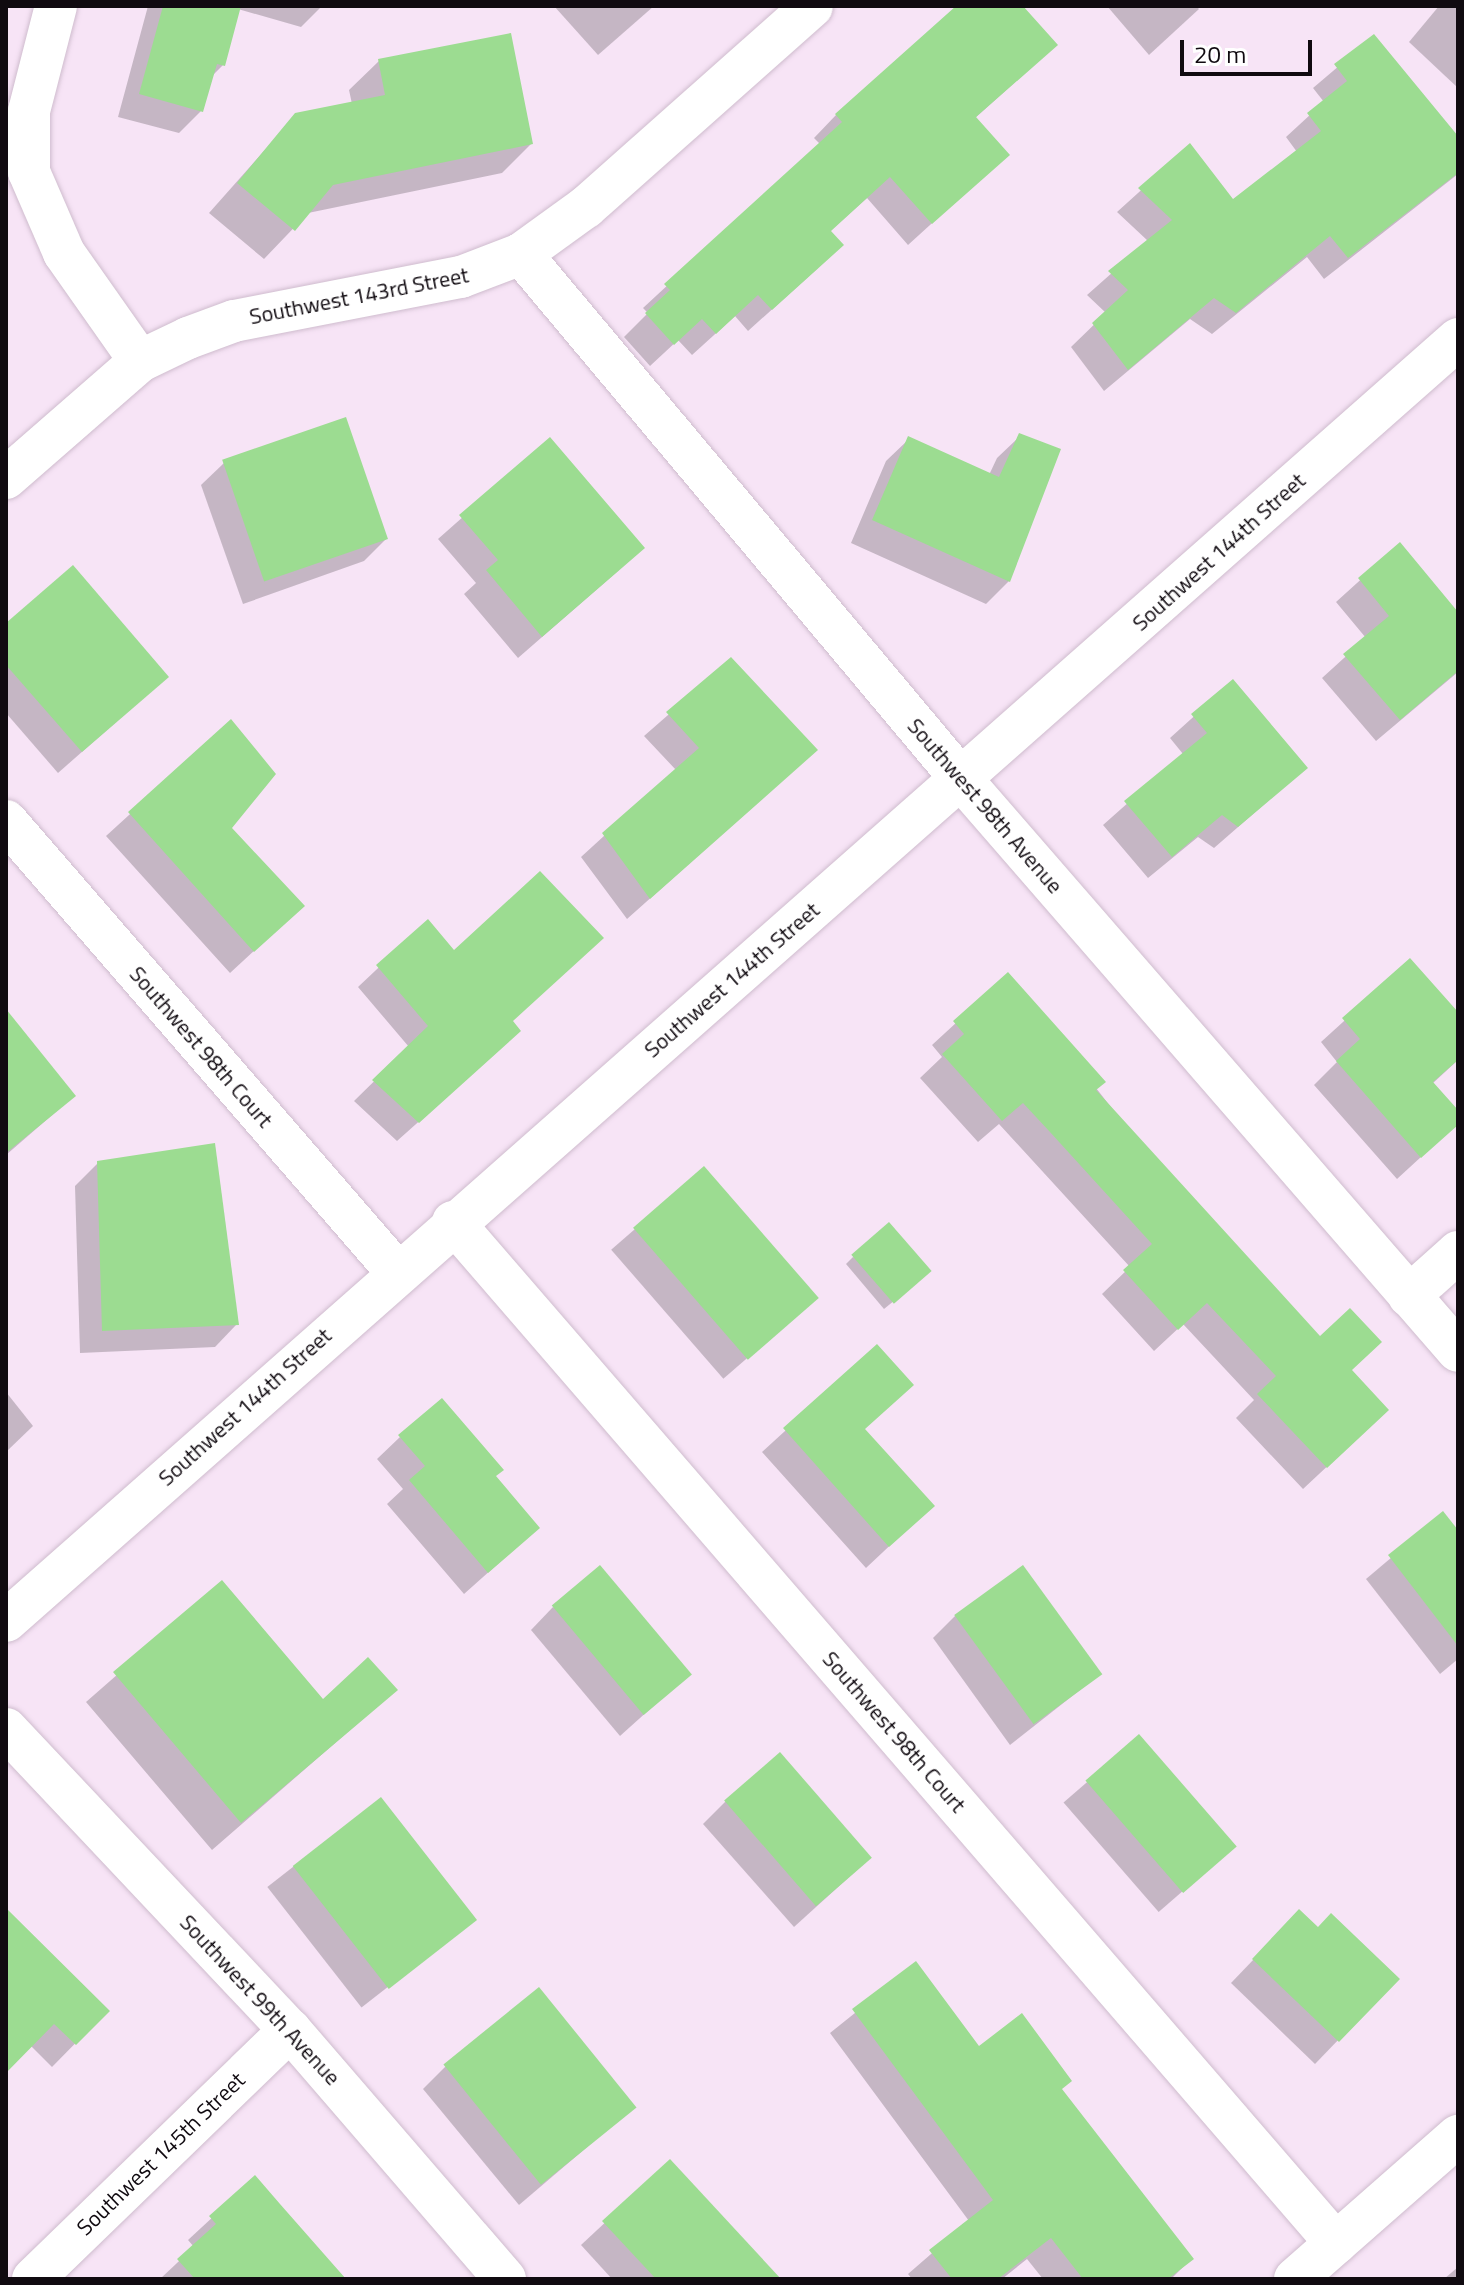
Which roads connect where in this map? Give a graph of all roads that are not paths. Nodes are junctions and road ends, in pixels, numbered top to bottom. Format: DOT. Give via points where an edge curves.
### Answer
graph roads {
  1 [pos="56,6"];
  2 [pos="812,6"];
  3 [pos="521,254"];
  4 [pos="1458,339"];
  5 [pos="140,361"];
  6 [pos="6,478"];
  7 [pos="962,780"];
  8 [pos="6,821"];
  9 [pos="453,1222"];
  10 [pos="1458,1252"];
  11 [pos="397,1272"];
  12 [pos="1409,1296"];
  13 [pos="1458,1351"];
  14 [pos="6,1621"];
  15 [pos="6,1729"];
  16 [pos="290,2030"];
  17 [pos="1458,2136"];
  18 [pos="1336,2243"];
  19 [pos="33,2279"];
  20 [pos="505,2279"];
  21 [pos="1295,2279"];
  1 -- 5 [label="street" via="29,111 29,172 64,253"];
  2 -- 3 [label="street, Southwest 143rd Street" via="586,207"];
  3 -- 5 [label="street, Southwest 143rd Street" via="461,277 234,321"];
  3 -- 7 [label="street, Southwest 98th Avenue"];
  4 -- 7 [label="street, Southwest 144th Street"];
  5 -- 6 [label="street, Southwest 143rd Street"];
  7 -- 9 [label="street, Southwest 144th Street"];
  7 -- 12 [label="street, Southwest 98th Avenue"];
  8 -- 11 [label="street, Southwest 98th Court"];
  9 -- 11 [label="street, Southwest 144th Street"];
  9 -- 18 [label="street, Southwest 98th Court"];
  10 -- 12 [label="street"];
  11 -- 14 [label="street, Southwest 144th Street"];
  12 -- 13 [label="street, Southwest 98th Avenue"];
  15 -- 16 [label="street, Southwest 99th Avenue"];
  16 -- 19 [label="street, Southwest 145th Street"];
  16 -- 20 [label="street, Southwest 99th Avenue"];
  17 -- 18 [label="street"];
  18 -- 21 [label="street"];
}
